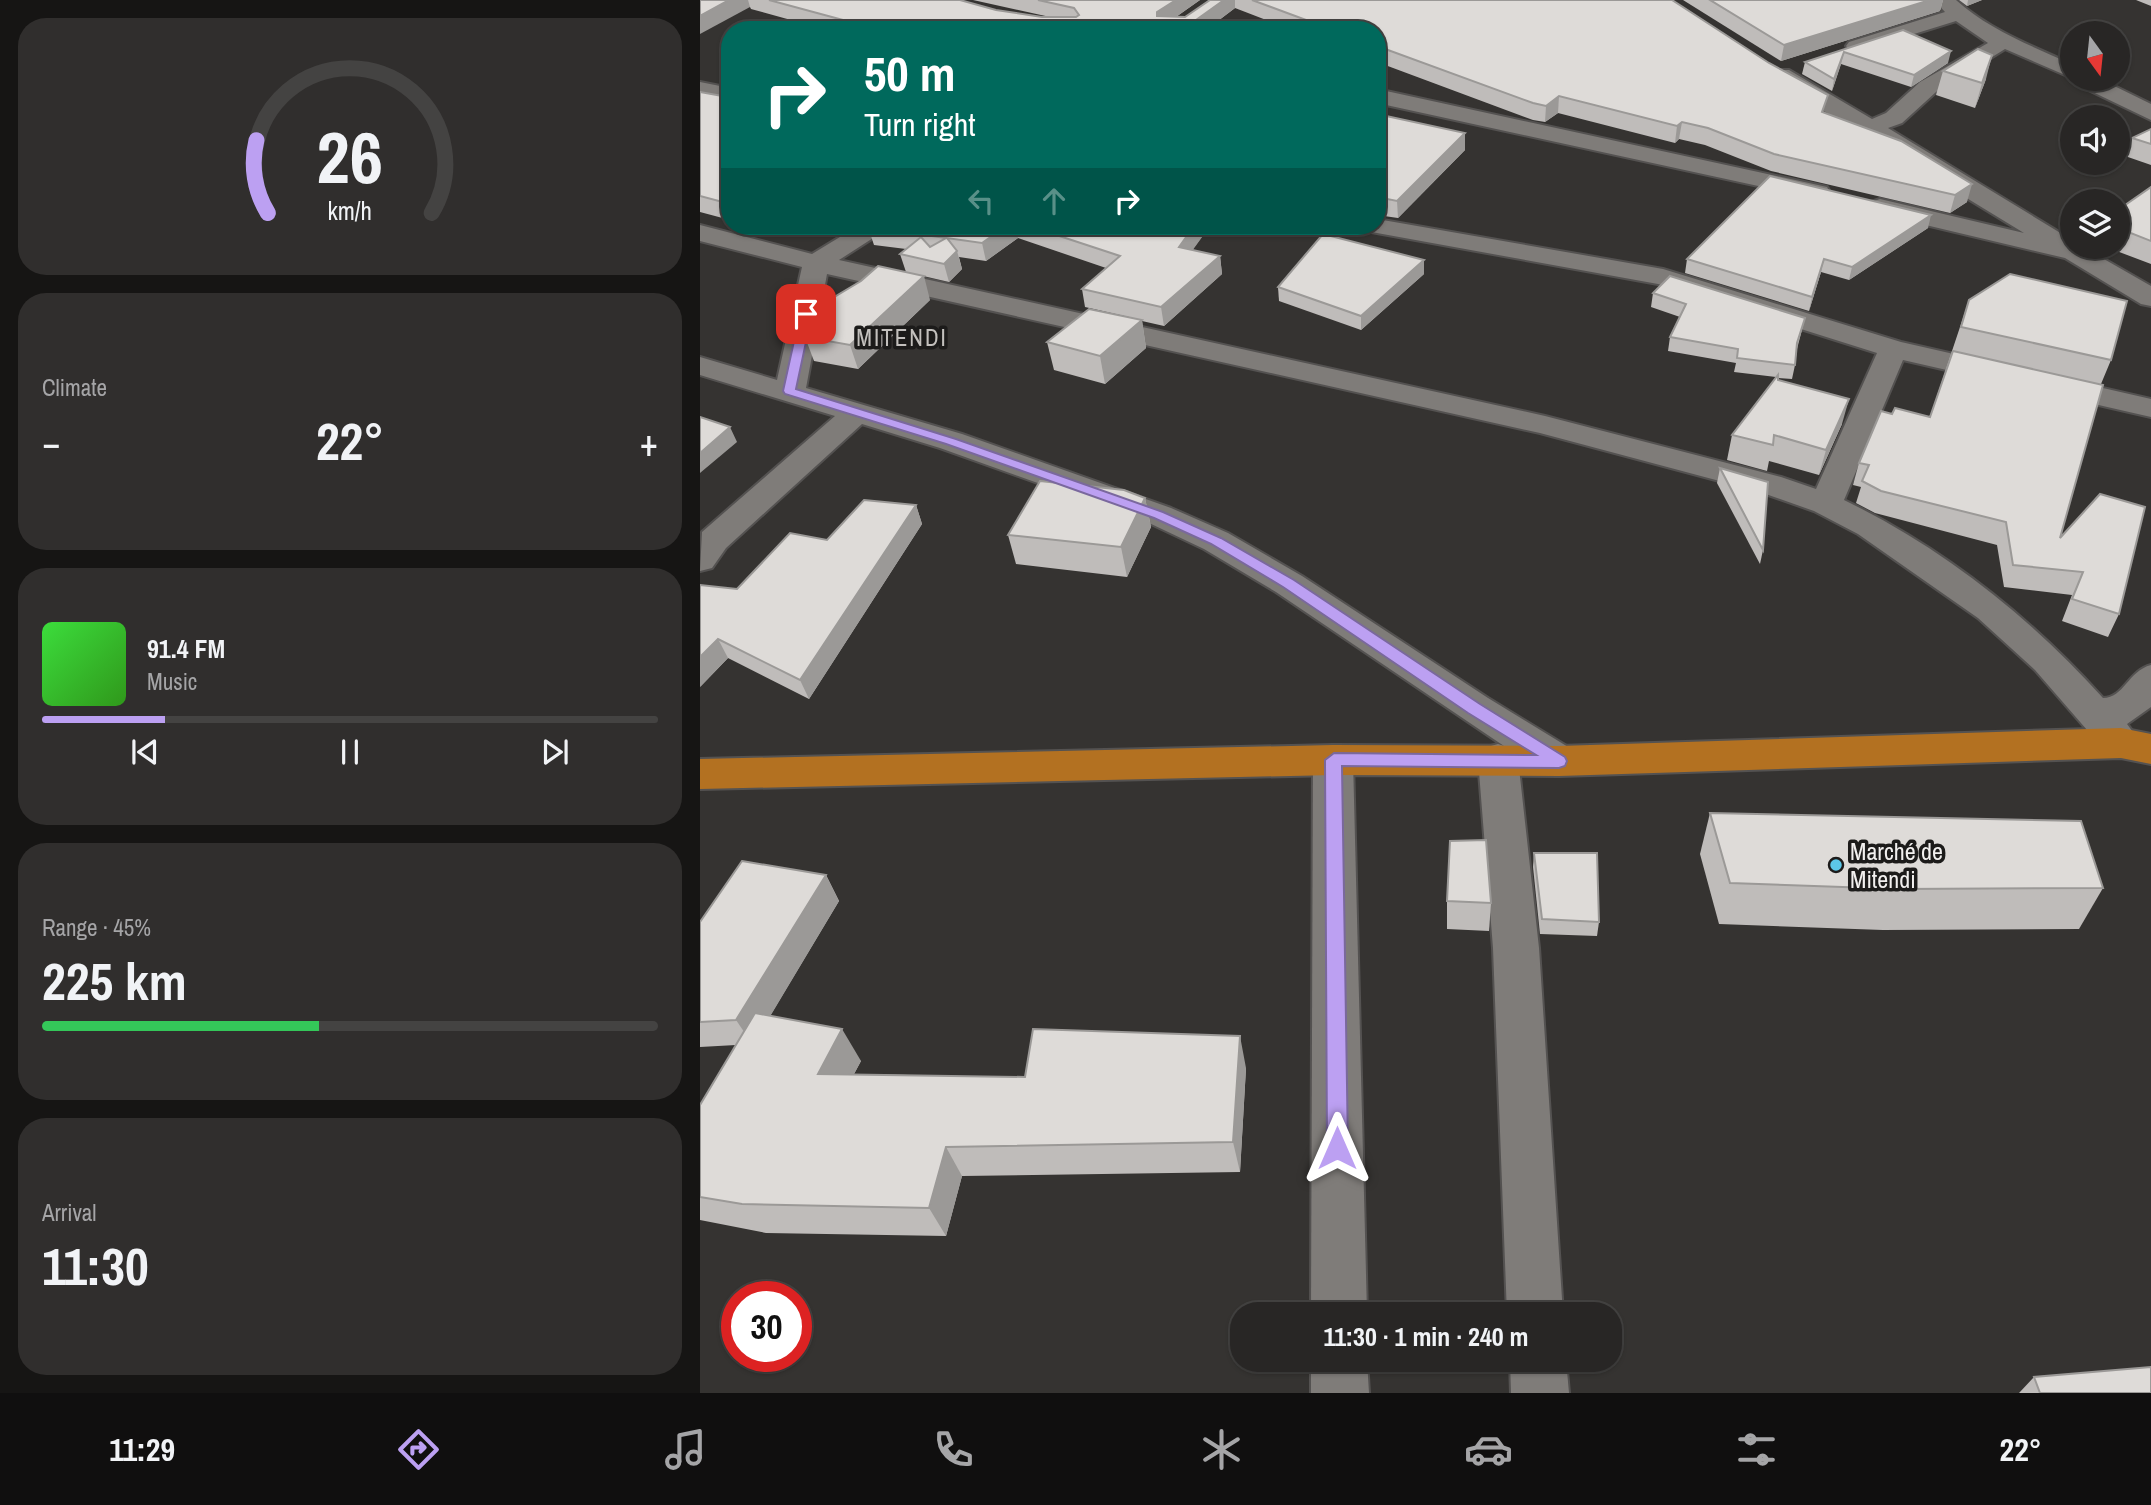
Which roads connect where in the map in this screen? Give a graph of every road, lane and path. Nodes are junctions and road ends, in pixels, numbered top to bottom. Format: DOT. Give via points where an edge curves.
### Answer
graph roads {
  1 [pos="1952,6"];
  2 [pos="1995,37"];
  3 [pos="1842,51"];
  4 [pos="1802,63"];
  5 [pos="2060,67"];
  6 [pos="700,89"];
  7 [pos="2108,91"];
  8 [pos="721,93"];
  9 [pos="1386,98"];
  10 [pos="2151,113"];
  11 [pos="1869,128"];
  12 [pos="1386,228"];
  13 [pos="700,233"];
  14 [pos="861,235"];
  15 [pos="2060,246"];
  16 [pos="2060,250"];
  17 [pos="2083,259"];
  18 [pos="816,263"];
  19 [pos="2151,298"];
  20 [pos="1893,349"];
  21 [pos="700,366"];
  22 [pos="790,391"];
  23 [pos="2151,408"];
  24 [pos="858,412"];
  25 [pos="1826,504"];
  26 [pos="700,560"];
  27 [pos="2151,678"];
  28 [pos="2094,711"];
  29 [pos="2136,746"];
  30 [pos="1498,759"];
  31 [pos="1334,760"];
  32 [pos="1559,761"];
  33 [pos="700,774"];
  34 [pos="1339,1302"];
  35 [pos="1534,1302"];
  36 [pos="1339,1372"];
  37 [pos="1539,1372"];
  38 [pos="1340,1393"];
  39 [pos="1540,1393"];
  1 -- 2 [label="street"];
  1 -- 3 [label="street"];
  2 -- 5 [label="street"];
  2 -- 11 [label="street" via="1999,41 1992,50 1928,87 1894,118"];
  4 -- 11 [label="street" via="1771,69"];
  6 -- 8 [label="street"];
  7 -- 10 [label="street"];
  9 -- 16 [label="street"];
  11 -- 15 [label="street"];
  12 -- 20 [label="street" via="1663,277"];
  13 -- 18 [label="street"];
  14 -- 18 [label="street"];
  17 -- 19 [label="street"];
  18 -- 22 [label="street"];
  18 -- 25 [label="street" via="1545,425 1769,484"];
  20 -- 23 [label="street"];
  20 -- 25 [label="street"];
  21 -- 22 [label="street"];
  22 -- 24 [label="street"];
  24 -- 26 [label="street" via="714,540"];
  24 -- 32 [label="street" via="1146,511 1216,541"];
  25 -- 28 [label="street" via="1870,526 1991,609"];
  27 -- 28 [label="street" via="2136,699 2115,713"];
  28 -- 29 [label="street"];
  29 -- 32 [label="highway"];
  30 -- 31 [label="highway"];
  30 -- 32 [label="highway"];
  30 -- 35 [label="street" via="1516,948"];
  31 -- 33 [label="highway"];
  31 -- 34 [label="street"];
  36 -- 38 [label="street"];
  37 -- 39 [label="street"];
}
